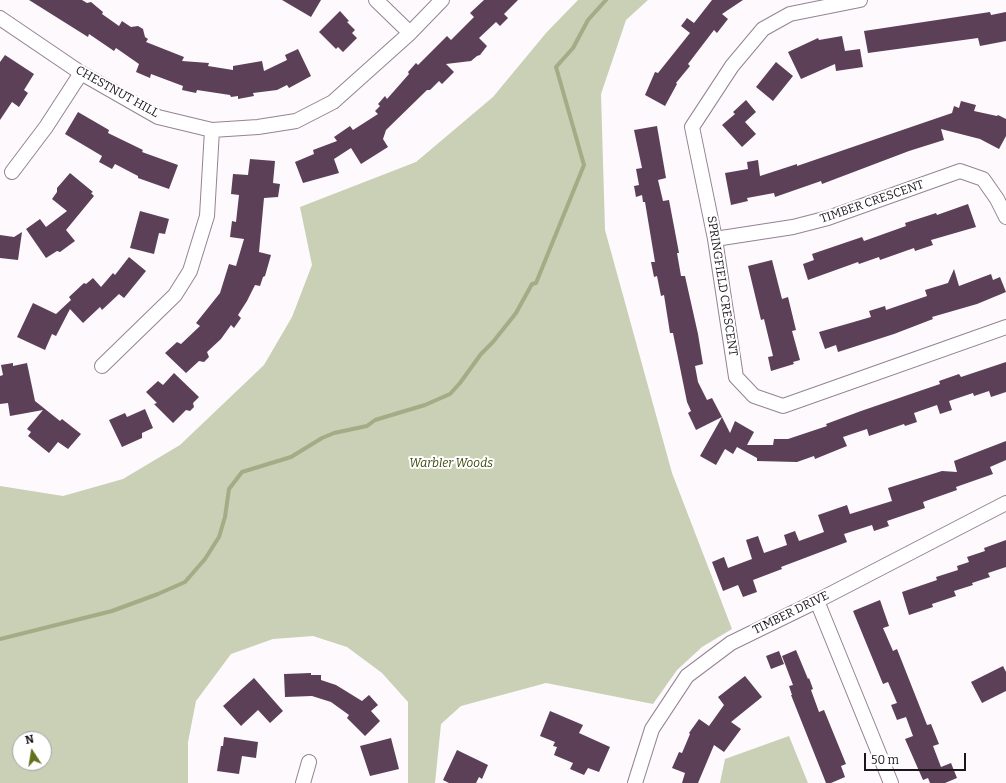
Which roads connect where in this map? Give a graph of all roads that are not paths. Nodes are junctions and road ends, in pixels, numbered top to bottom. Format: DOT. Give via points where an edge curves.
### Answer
graph roads {
  1 [pos="376,0"];
  2 [pos="442,0"];
  3 [pos="860,0"];
  4 [pos="0,18"];
  5 [pos="410,33"];
  6 [pos="80,73"];
  7 [pos="212,130"];
  8 [pos="12,172"];
  9 [pos="1006,218"];
  10 [pos="716,239"];
  11 [pos="1006,327"];
  12 [pos="102,366"];
  13 [pos="1006,503"];
  14 [pos="817,601"];
  15 [pos="309,762"];
  16 [pos="302,783"];
  17 [pos="635,783"];
  18 [pos="891,783"];
  1 -- 5 [label="street"];
  2 -- 5 [label="street, CHESTNUT HILL"];
  3 -- 10 [label="street, SPRINGFIELD CRESCENT" via="790,14 763,29 707,101 692,127"];
  4 -- 6 [label="street, CHESTNUT HILL"];
  5 -- 7 [label="street, CHESTNUT HILL" via="333,102 296,121"];
  6 -- 7 [label="street, CHESTNUT HILL" via="158,117"];
  6 -- 8 [label="street" via="46,127"];
  7 -- 12 [label="street" via="207,216 190,271 175,295"];
  9 -- 10 [label="street, TIMBER CRESCENT" via="997,199 983,180 960,171 828,218 793,227"];
  10 -- 11 [label="street, SPRINGFIELD CRESCENT" via="736,377 754,396 783,406"];
  13 -- 14 [label="street, TIMBER DRIVE"];
  14 -- 17 [label="street, TIMBER DRIVE" via="731,642 687,676 652,729"];
  14 -- 18 [label="street"];
  15 -- 16 [label="street"];
}
